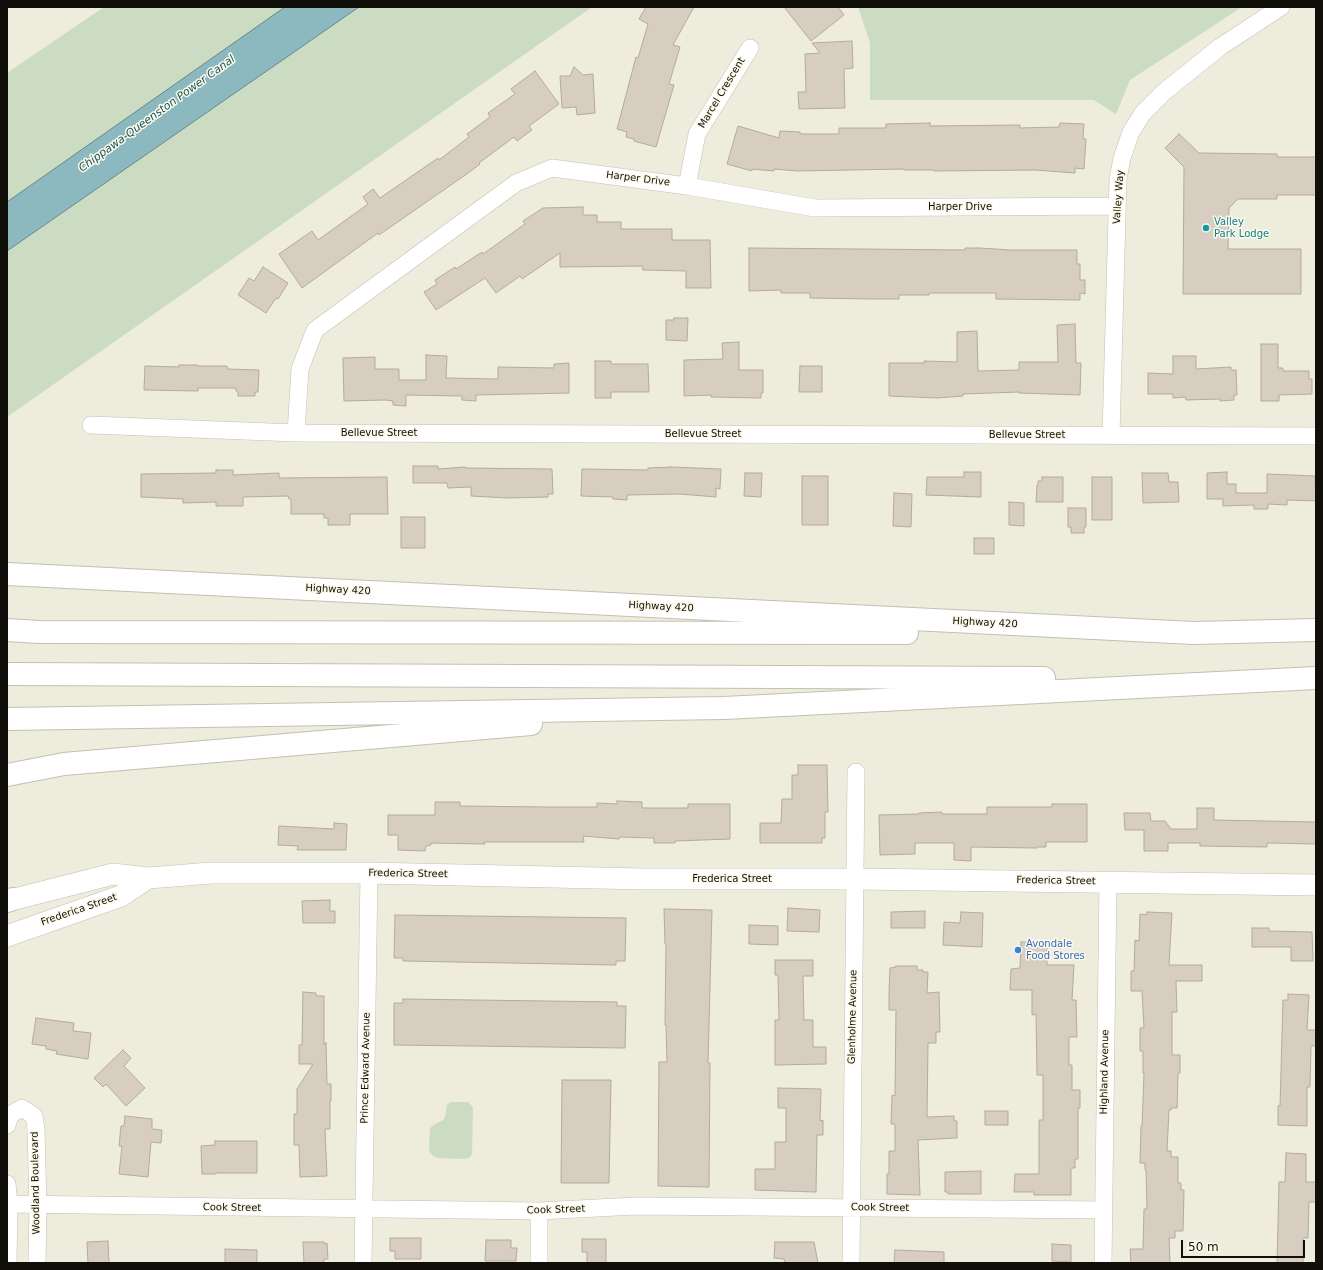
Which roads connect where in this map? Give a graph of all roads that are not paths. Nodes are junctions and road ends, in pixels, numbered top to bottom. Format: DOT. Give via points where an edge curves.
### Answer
graph roads {
  1 [pos="1281,7"];
  2 [pos="750,48"];
  3 [pos="687,186"];
  4 [pos="1117,206"];
  5 [pos="91,425"];
  6 [pos="296,433"];
  7 [pos="1111,436"];
  8 [pos="1316,436"];
  9 [pos="7,574"];
  10 [pos="7,630"];
  11 [pos="1316,630"];
  12 [pos="1194,634"];
  13 [pos="7,674"];
  14 [pos="1307,679"];
  15 [pos="724,708"];
  16 [pos="7,719"];
  17 [pos="856,772"];
  18 [pos="7,775"];
  19 [pos="369,873"];
  20 [pos="148,878"];
  21 [pos="855,879"];
  22 [pos="1108,881"];
  23 [pos="1316,885"];
  24 [pos="9,901"];
  25 [pos="7,936"];
  26 [pos="7,1124"];
  27 [pos="7,1184"];
  28 [pos="9,1204"];
  29 [pos="38,1206"];
  30 [pos="851,1208"];
  31 [pos="363,1209"];
  32 [pos="1104,1210"];
  33 [pos="539,1211"];
  34 [pos="8,1263"];
  35 [pos="37,1263"];
  36 [pos="363,1263"];
  37 [pos="540,1263"];
  38 [pos="851,1263"];
  39 [pos="1103,1263"];
  1 -- 4 [label="street, Valley Way" via="1220,47 1142,113 1131,132 1122,158"];
  2 -- 3 [label="street, Marcel Crescent" via="698,134"];
  3 -- 4 [label="street, Harper Drive" via="814,208"];
  3 -- 6 [label="street, Harper Drive" via="552,168 516,183 315,330 300,369"];
  4 -- 7 [label="street, Valley Way"];
  5 -- 6 [label="street, Bellevue Street"];
  6 -- 7 [label="street, Bellevue Street"];
  7 -- 8 [label="street, Bellevue Street"];
  9 -- 12 [label="highway, Highway 420"];
  10 -- 12 [label="highway"];
  11 -- 12 [label="highway, Highway 420"];
  13 -- 14 [label="highway"];
  14 -- 15 [label="highway"];
  15 -- 16 [label="highway"];
  15 -- 18 [label="highway" via="64,764"];
  17 -- 21 [label="street, Glenholme Avenue"];
  19 -- 20 [label="street, Frederica Street" via="211,873"];
  19 -- 21 [label="street, Frederica Street" via="644,879"];
  19 -- 31 [label="street, Prince Edward Avenue"];
  20 -- 24 [label="street, Frederica Street" via="113,874"];
  20 -- 25 [label="street, Frederica Street" via="121,896"];
  21 -- 22 [label="street, Frederica Street"];
  21 -- 30 [label="street, Glenholme Avenue"];
  22 -- 23 [label="street, Frederica Street"];
  22 -- 32 [label="street, Highland Avenue"];
  26 -- 29 [label="street, Woodland Boulevard" via="10,1115 22,1108 34,1116"];
  27 -- 28 [label="street"];
  28 -- 29 [label="street, Cook Street"];
  28 -- 34 [label="street"];
  29 -- 31 [label="street, Cook Street"];
  29 -- 35 [label="street, Woodland Boulevard"];
  30 -- 32 [label="street, Cook Street"];
  30 -- 33 [label="street, Cook Street" via="636,1206"];
  30 -- 38 [label="street, Glenholme Avenue"];
  31 -- 33 [label="street, Cook Street"];
  31 -- 36 [label="street, Prince Edward Avenue"];
  32 -- 39 [label="street, Highland Avenue"];
  33 -- 37 [label="street"];
}
